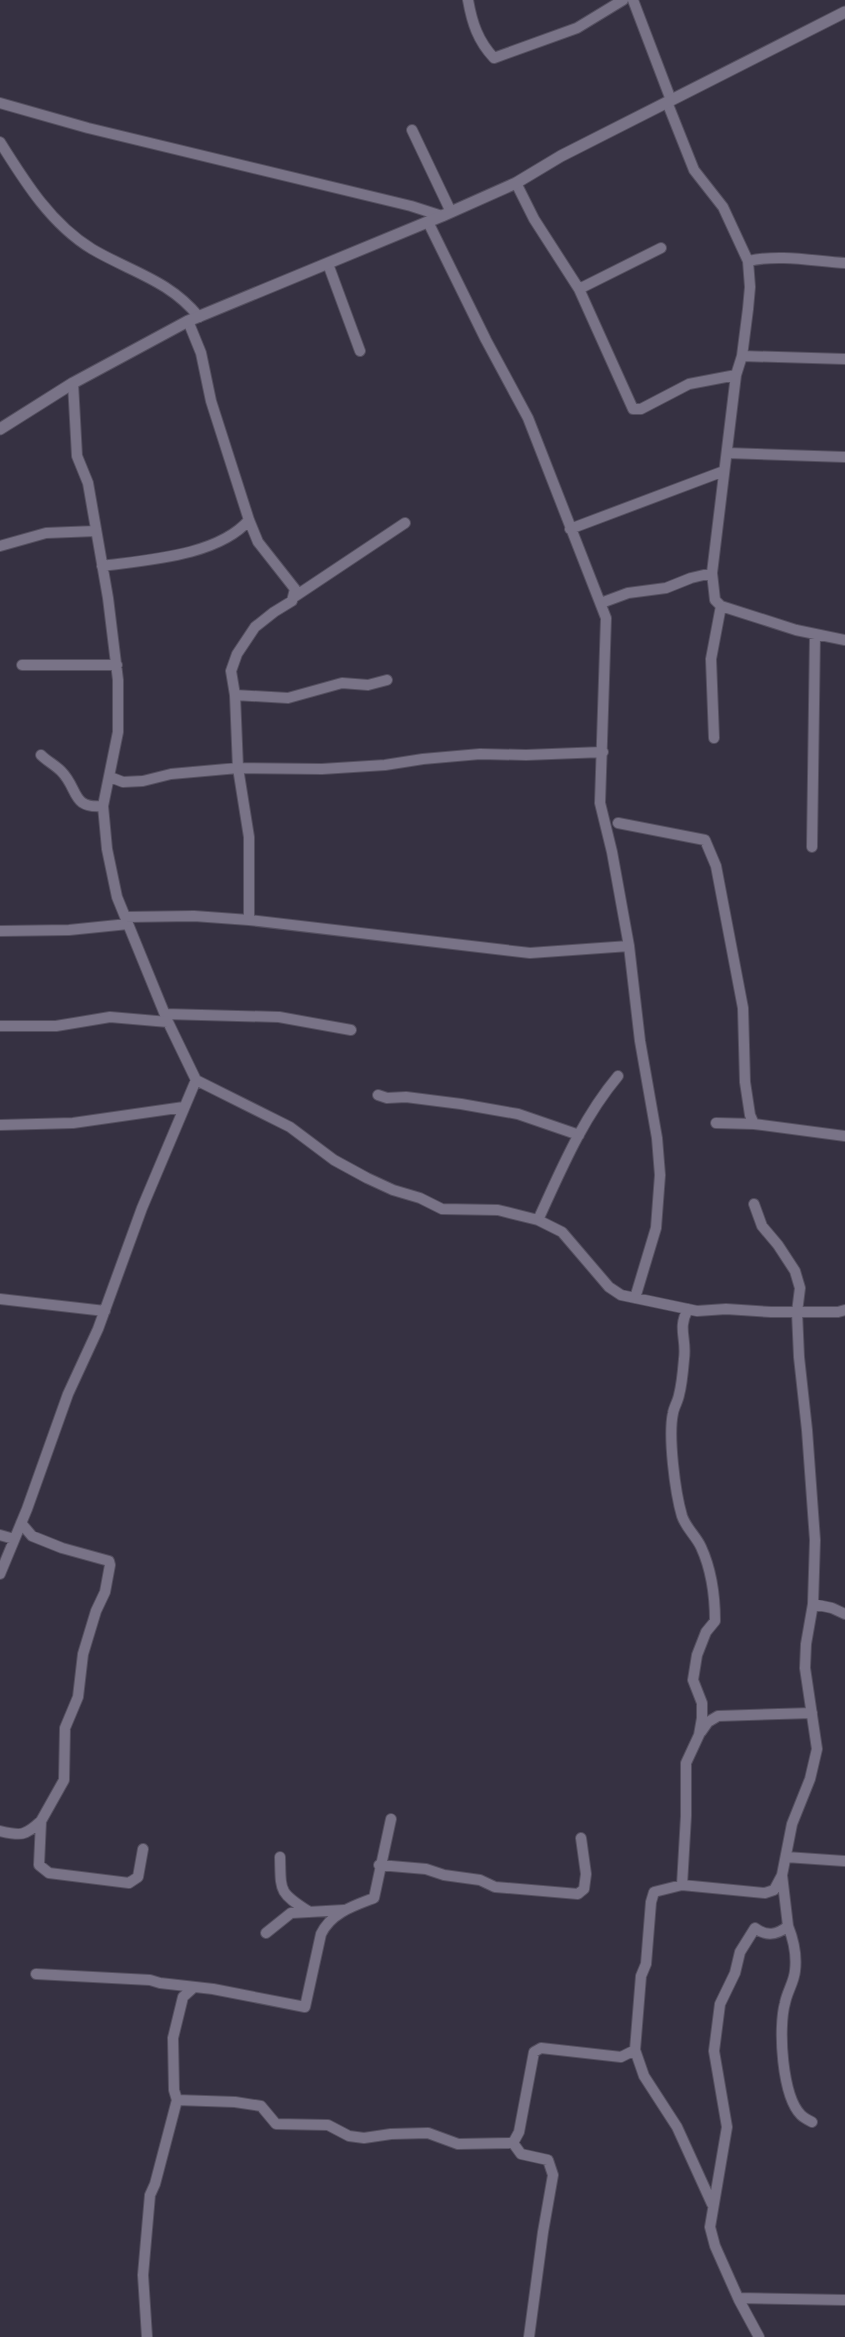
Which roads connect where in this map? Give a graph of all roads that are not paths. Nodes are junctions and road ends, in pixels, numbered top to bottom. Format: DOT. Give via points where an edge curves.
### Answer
graph roads {
  1 [pos="468,0"];
  2 [pos="623,0"];
  3 [pos="633,0"];
  4 [pos="845,12"];
  5 [pos="669,101"];
  6 [pos="0,103"];
  7 [pos="412,130"];
  8 [pos="0,142"];
  9 [pos="516,183"];
  10 [pos="447,214"];
  11 [pos="428,222"];
  12 [pos="661,248"];
  13 [pos="748,261"];
  14 [pos="845,263"];
  15 [pos="328,264"];
  16 [pos="579,289"];
  17 [pos="199,316"];
  18 [pos="188,321"];
  19 [pos="360,351"];
  20 [pos="742,356"];
  21 [pos="845,359"];
  22 [pos="736,375"];
  23 [pos="73,383"];
  24 [pos="0,429"];
  25 [pos="727,453"];
  26 [pos="845,457"];
  27 [pos="724,471"];
  28 [pos="249,520"];
  29 [pos="405,523"];
  30 [pos="570,529"];
  31 [pos="96,531"];
  32 [pos="0,546"];
  33 [pos="102,566"];
  34 [pos="712,573"];
  35 [pos="294,597"];
  36 [pos="601,603"];
  37 [pos="721,606"];
  38 [pos="815,634"];
  39 [pos="845,640"];
  40 [pos="22,665"];
  41 [pos="117,665"];
  42 [pos="388,680"];
  43 [pos="235,695"];
  44 [pos="714,738"];
  45 [pos="603,752"];
  46 [pos="41,756"];
  47 [pos="238,768"];
  48 [pos="110,778"];
  49 [pos="103,806"];
  50 [pos="618,823"];
  51 [pos="812,847"];
  52 [pos="126,920"];
  53 [pos="249,920"];
  54 [pos="0,931"];
  55 [pos="629,946"];
  56 [pos="166,1018"];
  57 [pos="0,1026"];
  58 [pos="351,1030"];
  59 [pos="618,1076"];
  60 [pos="196,1080"];
  61 [pos="378,1095"];
  62 [pos="184,1107"];
  63 [pos="0,1124"];
  64 [pos="716,1124"];
  65 [pos="754,1124"];
  66 [pos="579,1135"];
  67 [pos="845,1136"];
  68 [pos="754,1204"];
  69 [pos="538,1220"];
  70 [pos="635,1298"];
  71 [pos="0,1300"];
  72 [pos="688,1309"];
  73 [pos="105,1311"];
  74 [pos="797,1312"];
  75 [pos="843,1313"];
  76 [pos="21,1523"];
  77 [pos="0,1535"];
  78 [pos="14,1539"];
  79 [pos="0,1574"];
  80 [pos="813,1604"];
  81 [pos="845,1614"];
  82 [pos="812,1713"];
  83 [pos="699,1736"];
  84 [pos="390,1819"];
  85 [pos="42,1821"];
  86 [pos="0,1831"];
  87 [pos="581,1838"];
  88 [pos="143,1849"];
  89 [pos="280,1857"];
  90 [pos="786,1857"];
  91 [pos="844,1862"];
  92 [pos="379,1865"];
  93 [pos="782,1875"];
  94 [pos="682,1884"];
  95 [pos="346,1909"];
  96 [pos="308,1911"];
  97 [pos="788,1926"];
  98 [pos="266,1933"];
  99 [pos="36,1974"];
  100 [pos="194,1987"];
  101 [pos="635,2050"];
  102 [pos="177,2100"];
  103 [pos="812,2122"];
  104 [pos="513,2143"];
  105 [pos="713,2206"];
  106 [pos="738,2298"];
  107 [pos="845,2300"];
  108 [pos="147,2337"];
  109 [pos="529,2337"];
  110 [pos="759,2337"];
  1 -- 2 [label="street" via="482,45 494,58 577,28"];
  3 -- 5 [label="street"];
  4 -- 5 [label="street"];
  5 -- 9 [label="street" via="561,156"];
  5 -- 13 [label="street" via="694,170 722,207"];
  6 -- 10 [label="street" via="88,128"];
  7 -- 10 [label="street"];
  8 -- 17 [label="street" via="57,222 92,249 162,283 185,300"];
  9 -- 10 [label="street"];
  9 -- 16 [label="street" via="534,219"];
  10 -- 11 [label="street"];
  11 -- 15 [label="street"];
  11 -- 30 [label="street" via="489,347 528,418"];
  12 -- 16 [label="street"];
  13 -- 14 [label="street" via="766,258"];
  13 -- 20 [label="street" via="750,287"];
  15 -- 17 [label="street"];
  15 -- 19 [label="street"];
  16 -- 22 [label="street" via="633,409 640,409 689,384"];
  17 -- 18 [label="street"];
  18 -- 23 [label="street"];
  18 -- 28 [label="street" via="201,353 211,402"];
  20 -- 21 [label="street"];
  20 -- 22 [label="street"];
  22 -- 25 [label="street"];
  23 -- 24 [label="street"];
  23 -- 31 [label="street" via="77,456 88,483"];
  25 -- 26 [label="street"];
  25 -- 27 [label="street"];
  27 -- 30 [label="street"];
  27 -- 34 [label="street"];
  28 -- 33 [label="street" via="218,543 203,548 151,560"];
  28 -- 35 [label="street" via="258,542 295,589"];
  29 -- 35 [label="street"];
  30 -- 36 [label="street"];
  31 -- 32 [label="street" via="46,533"];
  31 -- 33 [label="street"];
  33 -- 41 [label="street"];
  34 -- 36 [label="street" via="666,588 628,593"];
  34 -- 37 [label="street" via="715,600"];
  35 -- 43 [label="street" via="292,601 263,620 247,637 231,671"];
  36 -- 45 [label="street" via="606,618"];
  37 -- 38 [label="street"];
  37 -- 44 [label="street" via="711,659"];
  38 -- 39 [label="street"];
  38 -- 51 [label="street"];
  40 -- 41 [label="street"];
  41 -- 48 [label="street" via="118,732"];
  42 -- 43 [label="street" via="368,685 342,683 288,698"];
  43 -- 47 [label="street"];
  45 -- 47 [label="street" via="480,754 423,759 385,766 322,769"];
  45 -- 55 [label="street" via="600,802"];
  46 -- 49 [label="street" via="62,772 80,802 89,807"];
  47 -- 48 [label="street" via="172,774 123,782"];
  47 -- 53 [label="street" via="250,837"];
  48 -- 49 [label="street"];
  49 -- 52 [label="street" via="107,849 117,897"];
  50 -- 65 [label="street" via="705,840 716,866 743,1008 745,1082 750,1115"];
  52 -- 53 [label="street" via="187,916"];
  52 -- 54 [label="street" via="94,928"];
  52 -- 56 [label="street"];
  53 -- 55 [label="street" via="530,953"];
  55 -- 70 [label="street" via="660,1175 656,1228"];
  56 -- 57 [label="street" via="110,1017 56,1026"];
  56 -- 58 [label="street" via="279,1017"];
  56 -- 60 [label="street"];
  59 -- 66 [label="street" via="599,1098"];
  60 -- 62 [label="street"];
  60 -- 69 [label="street" via="290,1128 334,1160 393,1190 420,1198 442,1209 498,1210"];
  61 -- 66 [label="street" via="387,1098 406,1097 462,1104 518,1114"];
  62 -- 63 [label="street" via="73,1123"];
  62 -- 73 [label="street" via="151,1192 142,1208"];
  64 -- 65 [label="street"];
  65 -- 67 [label="street"];
  66 -- 69 [label="street" via="567,1155"];
  68 -- 74 [label="street" via="762,1226 795,1271 800,1288"];
  69 -- 70 [label="street" via="562,1232 609,1287"];
  70 -- 72 [label="street"];
  71 -- 73 [label="street"];
  72 -- 74 [label="street"];
  72 -- 83 [label="street" via="681,1321 684,1359 680,1395 673,1413 671,1438 682,1516 700,1545 711,1576 715,1598 715,1621 706,1632 697,1654 693,1680 702,1703"];
  73 -- 76 [label="street" via="68,1394"];
  74 -- 75 [label="street"];
  74 -- 80 [label="street" via="814,1540"];
  76 -- 78 [label="street"];
  76 -- 85 [label="street" via="32,1536 62,1548 109,1561 110,1565 105,1592 96,1611 83,1654 78,1697 65,1728 64,1780"];
  77 -- 78 [label="street"];
  78 -- 79 [label="street"];
  80 -- 81 [label="street"];
  80 -- 82 [label="street" via="805,1668"];
  82 -- 83 [label="street" via="718,1716 708,1722"];
  82 -- 90 [label="street" via="817,1749 801,1808 792,1824"];
  83 -- 94 [label="street" via="686,1763"];
  84 -- 92 [label="street"];
  85 -- 86 [label="street" via="30,1832 23,1834"];
  85 -- 88 [label="street" via="39,1866 49,1874 129,1882 138,1877"];
  87 -- 92 [label="street" via="586,1874 584,1889 578,1894 495,1887 480,1880 426,1869"];
  89 -- 96 [label="street" via="281,1884 286,1898"];
  90 -- 91 [label="street"];
  90 -- 93 [label="street"];
  92 -- 95 [label="street" via="374,1898"];
  93 -- 94 [label="street" via="774,1890 765,1893"];
  93 -- 97 [label="street"];
  94 -- 101 [label="street" via="654,1892 651,1902"];
  95 -- 96 [label="street"];
  95 -- 100 [label="street" via="326,1923 321,1934 305,2007"];
  96 -- 98 [label="street" via="291,1913"];
  97 -- 103 [label="street" via="795,1945 796,1972 784,2003 781,2035 783,2061 787,2083 796,2105 801,2115"];
  97 -- 105 [label="street" via="779,1934 763,1934 755,1928 740,1952 735,1973 720,2004 714,2051 727,2127"];
  99 -- 100 [label="street" via="150,1980"];
  100 -- 102 [label="street" via="183,1997 173,2038 174,2090"];
  101 -- 104 [label="street" via="621,2057 541,2048 534,2052 519,2132"];
  101 -- 105 [label="street" via="644,2076 677,2127"];
  102 -- 104 [label="street" via="235,2102 261,2106 276,2124 328,2125 349,2136 364,2138 428,2133 458,2144"];
  102 -- 108 [label="street" via="150,2195 143,2275"];
  104 -- 109 [label="street" via="521,2154 548,2160 553,2175"];
  105 -- 106 [label="street" via="710,2221 711,2237"];
  106 -- 107 [label="street"];
  106 -- 110 [label="street"];
}
